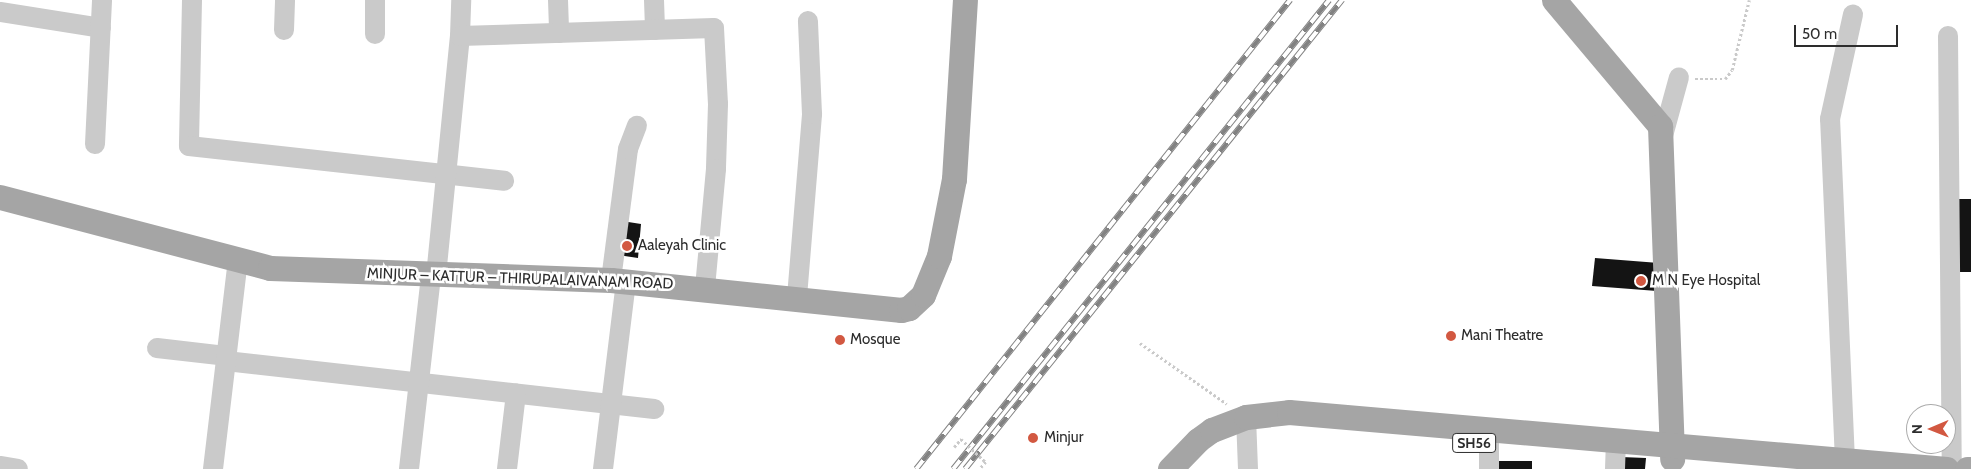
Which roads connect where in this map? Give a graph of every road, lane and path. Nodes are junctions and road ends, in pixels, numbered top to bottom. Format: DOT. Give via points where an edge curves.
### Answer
graph roads {
  1 [pos="102,0"];
  2 [pos="192,0"];
  3 [pos="285,0"];
  4 [pos="375,0"];
  5 [pos="461,0"];
  6 [pos="558,0"];
  7 [pos="654,0"];
  8 [pos="965,0"];
  9 [pos="1554,0"];
  10 [pos="1749,0"];
  11 [pos="0,12"];
  12 [pos="1853,14"];
  13 [pos="808,21"];
  14 [pos="101,28"];
  15 [pos="284,30"];
  16 [pos="655,30"];
  17 [pos="559,33"];
  18 [pos="375,34"];
  19 [pos="460,36"];
  20 [pos="1948,36"];
  21 [pos="1679,77"];
  22 [pos="636,126"];
  23 [pos="95,144"];
  24 [pos="1660,145"];
  25 [pos="446,175"];
  26 [pos="504,181"];
  27 [pos="0,197"];
  28 [pos="238,259"];
  29 [pos="433,276"];
  30 [pos="618,281"];
  31 [pos="706,288"];
  32 [pos="797,297"];
  33 [pos="1140,343"];
  34 [pos="158,348"];
  35 [pos="226,358"];
  36 [pos="418,383"];
  37 [pos="516,394"];
  38 [pos="611,404"];
  39 [pos="654,409"];
  40 [pos="1246,425"];
  41 [pos="954,447"];
  42 [pos="1489,448"];
  43 [pos="1672,452"];
  44 [pos="1615,455"];
  45 [pos="1845,461"];
  46 [pos="0,466"];
  47 [pos="18,469"];
  48 [pos="213,469"];
  49 [pos="409,469"];
  50 [pos="507,469"];
  51 [pos="603,469"];
  52 [pos="980,469"];
  53 [pos="1170,469"];
  54 [pos="1191,469"];
  55 [pos="1248,469"];
  56 [pos="1769,469"];
  57 [pos="1947,469"];
  58 [pos="1952,469"];
  1 -- 14 [label="street"];
  2 -- 25 [label="street" via="189,146"];
  3 -- 15 [label="street"];
  4 -- 18 [label="street"];
  5 -- 19 [label="street"];
  6 -- 17 [label="street"];
  7 -- 16 [label="street"];
  8 -- 32 [label="main road, MINJUR – KATTUR – THIRUPALAIVANAM ROAD" via="954,178 939,256 923,295 909,308 892,310"];
  9 -- 24 [label="main road" via="1660,126"];
  10 -- 21 [label="path" via="1732,70 1726,79"];
  11 -- 14 [label="street"];
  12 -- 45 [label="street" via="1830,119"];
  13 -- 32 [label="street" via="812,114"];
  14 -- 23 [label="street"];
  16 -- 17 [label="street"];
  16 -- 31 [label="street" via="714,28 718,104 716,170"];
  17 -- 19 [label="street"];
  19 -- 25 [label="street"];
  20 -- 58 [label="street"];
  21 -- 24 [label="street"];
  22 -- 30 [label="street" via="628,149"];
  24 -- 43 [label="main road"];
  25 -- 26 [label="street"];
  25 -- 29 [label="street"];
  27 -- 28 [label="main road, MINJUR – KATTUR – THIRUPALAIVANAM ROAD"];
  28 -- 29 [label="main road, MINJUR – KATTUR – THIRUPALAIVANAM ROAD" via="270,268"];
  28 -- 35 [label="street"];
  29 -- 30 [label="main road, MINJUR – KATTUR – THIRUPALAIVANAM ROAD"];
  29 -- 36 [label="street"];
  30 -- 31 [label="main road, MINJUR – KATTUR – THIRUPALAIVANAM ROAD"];
  30 -- 38 [label="street"];
  31 -- 32 [label="main road, MINJUR – KATTUR – THIRUPALAIVANAM ROAD"];
  33 -- 40 [label="path"];
  34 -- 35 [label="street"];
  35 -- 36 [label="street"];
  35 -- 48 [label="street"];
  36 -- 37 [label="street"];
  36 -- 49 [label="street"];
  37 -- 38 [label="street"];
  37 -- 50 [label="street"];
  38 -- 39 [label="street"];
  38 -- 51 [label="street"];
  40 -- 42 [label="main road, SH56" via="1289,412 1320,414"];
  40 -- 53 [label="main road, SH56" via="1212,430"];
  40 -- 54 [label="main road, SH56"];
  40 -- 55 [label="street"];
  41 -- 52 [label="path, bridge" via="961,440 986,462"];
  42 -- 44 [label="main road, SH56"];
  43 -- 44 [label="main road, SH56"];
  43 -- 45 [label="main road, SH56"];
  43 -- 56 [label="main road, SH56"];
  45 -- 57 [label="main road, SH56"];
  46 -- 47 [label="street"];
}
